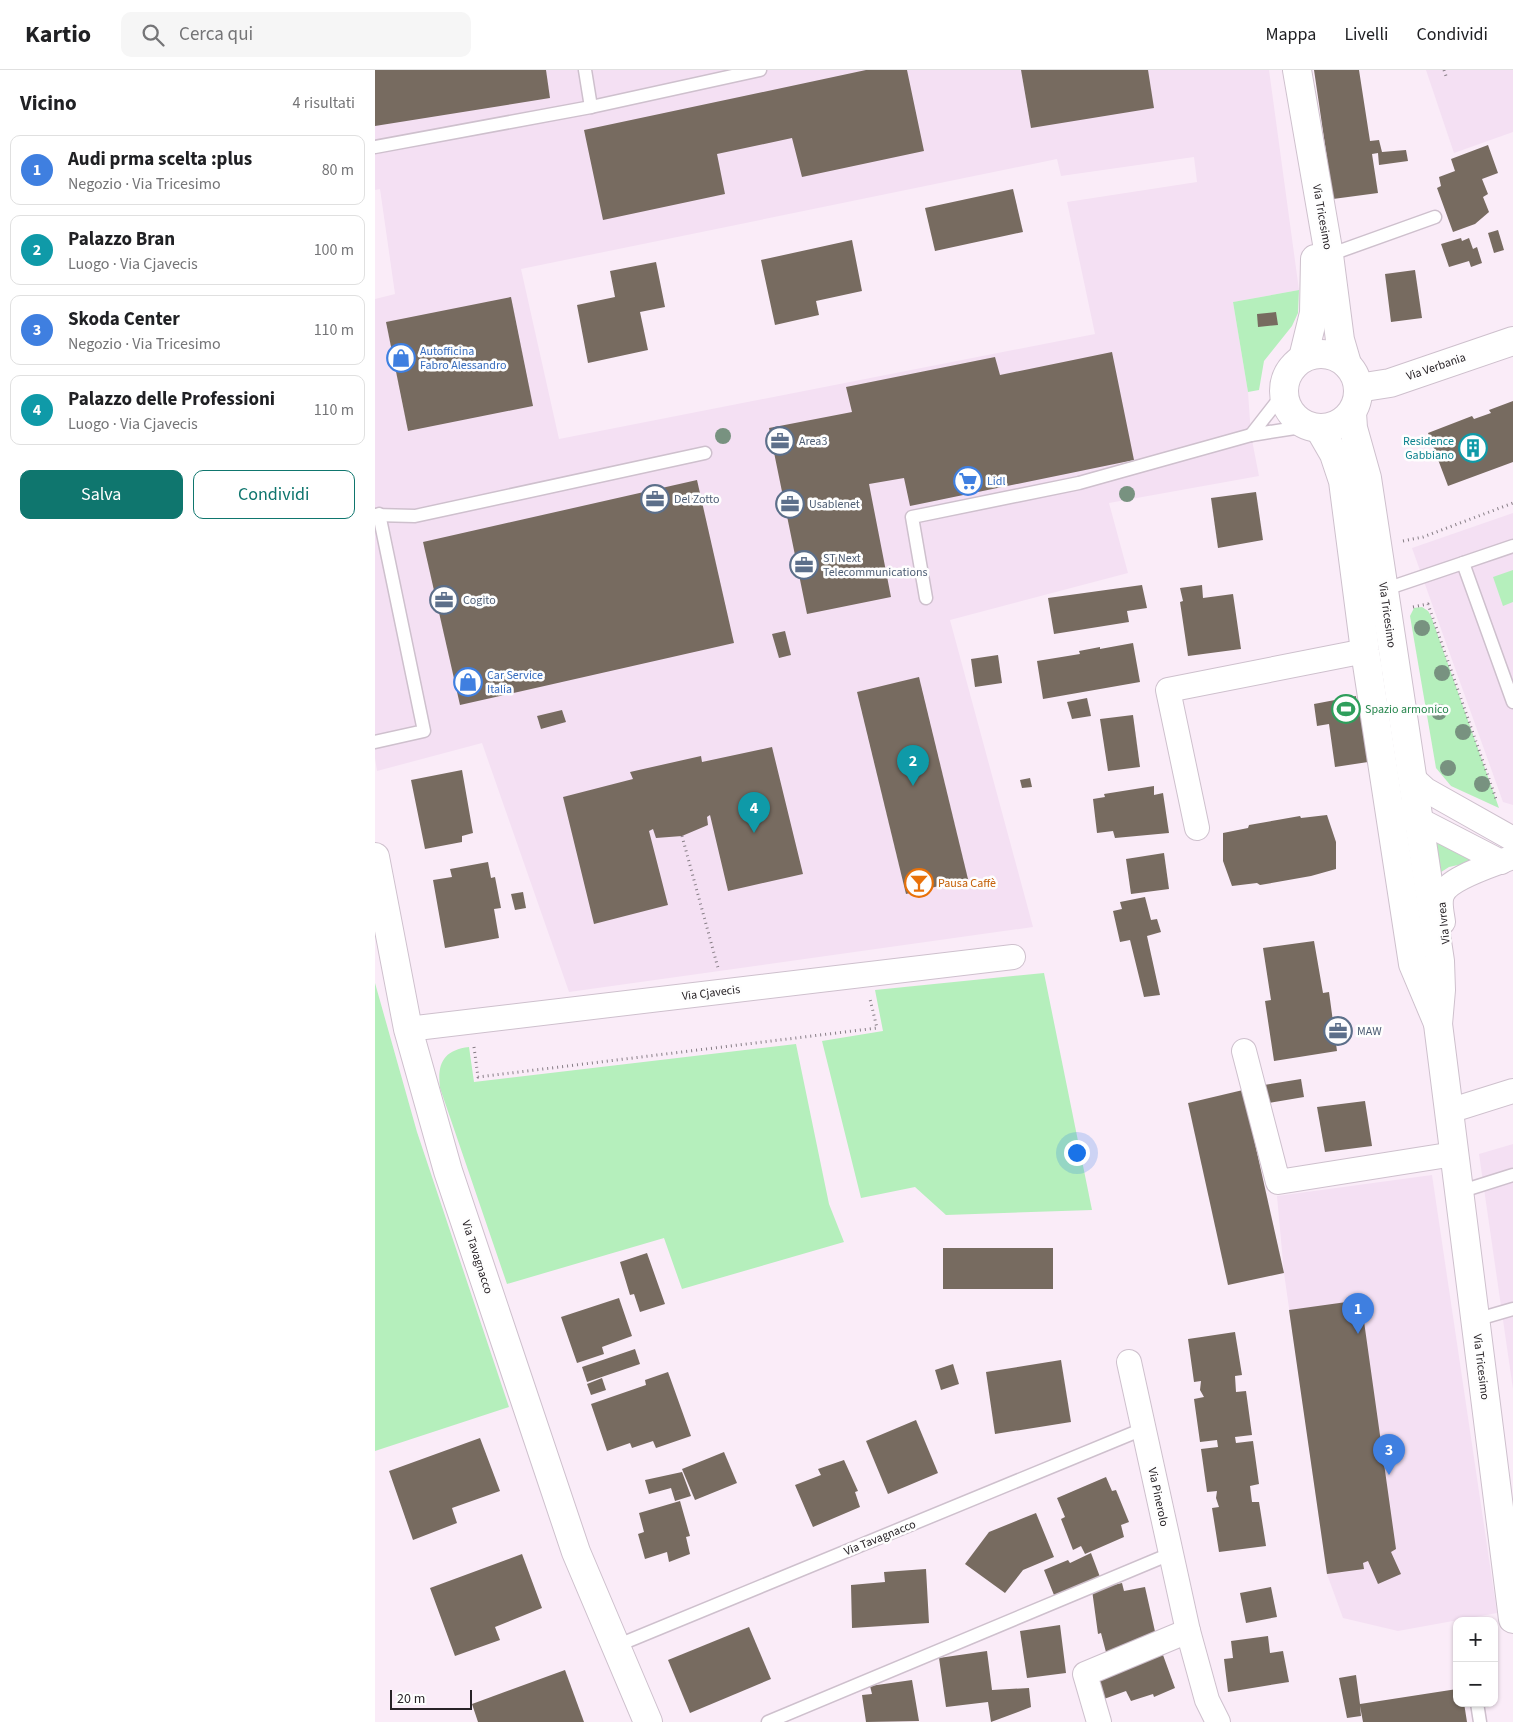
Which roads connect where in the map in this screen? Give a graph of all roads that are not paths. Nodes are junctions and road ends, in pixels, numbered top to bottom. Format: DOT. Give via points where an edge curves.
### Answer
graph roads {
  1 [pos="585,70"];
  2 [pos="760,70"];
  3 [pos="1297,70"];
  4 [pos="591,107"];
  5 [pos="1306,128"];
  6 [pos="375,147"];
  7 [pos="1435,217"];
  8 [pos="1329,255"];
  9 [pos="1513,340"];
  10 [pos="1303,358"];
  11 [pos="1347,364"];
  12 [pos="1283,394"];
  13 [pos="1355,400"];
  14 [pos="1313,427"];
  15 [pos="1251,435"];
  16 [pos="705,453"];
  17 [pos="377,514"];
  18 [pos="1513,546"];
  19 [pos="1463,563"];
  20 [pos="1383,590"];
  21 [pos="926,598"];
  22 [pos="1365,652"];
  23 [pos="1513,702"];
  24 [pos="375,742"];
  25 [pos="1409,769"];
  26 [pos="1417,818"];
  27 [pos="1197,828"];
  28 [pos="1513,839"];
  29 [pos="375,856"];
  30 [pos="1507,859"];
  31 [pos="1013,957"];
  32 [pos="1441,990"];
  33 [pos="1438,1024"];
  34 [pos="408,1029"];
  35 [pos="1244,1052"];
  36 [pos="1513,1091"];
  37 [pos="1449,1111"];
  38 [pos="1454,1154"];
  39 [pos="1513,1174"];
  40 [pos="1459,1192"];
  41 [pos="1513,1309"];
  42 [pos="1475,1320"];
  43 [pos="1129,1362"];
  44 [pos="1143,1429"];
  45 [pos="1507,1516"];
  46 [pos="1508,1547"];
  47 [pos="1170,1554"];
  48 [pos="1510,1588"];
  49 [pos="1513,1619"];
  50 [pos="1189,1631"];
  51 [pos="616,1646"];
  52 [pos="1478,1707"];
  53 [pos="648,1722"];
  54 [pos="768,1722"];
  55 [pos="1099,1722"];
  56 [pos="1218,1722"];
  57 [pos="1480,1722"];
  1 -- 4 [label="lane"];
  2 -- 4 [label="lane"];
  3 -- 5 [label="main road, Via Tricesimo"];
  4 -- 6 [label="lane"];
  5 -- 8 [label="main road, Via Tricesimo"];
  5 -- 10 [label="main road, Via Tricesimo" via="1315,294 1310,336"];
  7 -- 8 [label="lane"];
  8 -- 11 [label="main road, Via Tricesimo" via="1340,340"];
  9 -- 13 [label="main road, Via Verbania" via="1390,383"];
  10 -- 11 [label="main road" via="1322,354"];
  10 -- 12 [label="main road, Via Tricesimo" via="1289,372"];
  11 -- 13 [label="main road, Via Tricesimo" via="1353,372"];
  12 -- 14 [label="main road, Via Tricesimo" via="1288,410 1299,422"];
  12 -- 15 [label="lane"];
  13 -- 14 [label="main road" via="1341,423 1331,428"];
  13 -- 20 [label="main road, Via Tricesimo" via="1353,428 1367,478"];
  14 -- 15 [label="lane"];
  14 -- 22 [label="main road, Via Tricesimo" via="1334,454 1343,481"];
  15 -- 21 [label="lane" via="1079,483 912,517"];
  16 -- 17 [label="lane" via="415,516"];
  17 -- 24 [label="lane" via="423,731"];
  18 -- 19 [label="lane"];
  19 -- 20 [label="lane"];
  19 -- 23 [label="lane"];
  20 -- 25 [label="main road, Via Tricesimo"];
  22 -- 26 [label="street, Via Tricesimo" via="1378,693 1394,798 1404,812"];
  22 -- 27 [label="street" via="1168,690"];
  22 -- 33 [label="main road, Via Tricesimo" via="1413,964"];
  25 -- 26 [label="main road, Via Tricesimo"];
  25 -- 28 [label="street" via="1426,790"];
  26 -- 30 [label="street, Via Ivrea"];
  26 -- 32 [label="main road, Via Tricesimo"];
  29 -- 34 [label="main road, Via Tavagnacco"];
  30 -- 32 [label="street, Via Ivrea" via="1455,881 1442,894 1441,912 1448,954"];
  31 -- 34 [label="street, Via Cjavecis"];
  32 -- 33 [label="main road, Via Tricesimo"];
  33 -- 37 [label="main road, Via Tricesimo"];
  34 -- 51 [label="main road, Via Tavagnacco" via="448,1171 525,1401 577,1552"];
  35 -- 38 [label="street" via="1278,1182"];
  36 -- 37 [label="street"];
  37 -- 38 [label="main road, Via Tricesimo"];
  38 -- 40 [label="main road, Via Tricesimo"];
  39 -- 40 [label="lane"];
  40 -- 42 [label="main road, Via Tricesimo"];
  41 -- 42 [label="lane"];
  42 -- 45 [label="main road, Via Tricesimo"];
  43 -- 44 [label="street, Via Pinerolo"];
  44 -- 47 [label="street, Via Pinerolo"];
  44 -- 51 [label="lane, Via Tavagnacco"];
  45 -- 46 [label="main road, Via Tricesimo"];
  46 -- 48 [label="main road, Via Tricesimo"];
  47 -- 50 [label="street, Via Pinerolo"];
  47 -- 54 [label="lane"];
  48 -- 49 [label="main road, Via Tricesimo"];
  50 -- 55 [label="street" via="1085,1674"];
  50 -- 56 [label="street, Via Pinerolo" via="1207,1700"];
  51 -- 53 [label="main road, Via Tavagnacco"];
  52 -- 57 [label="lane"];
}
